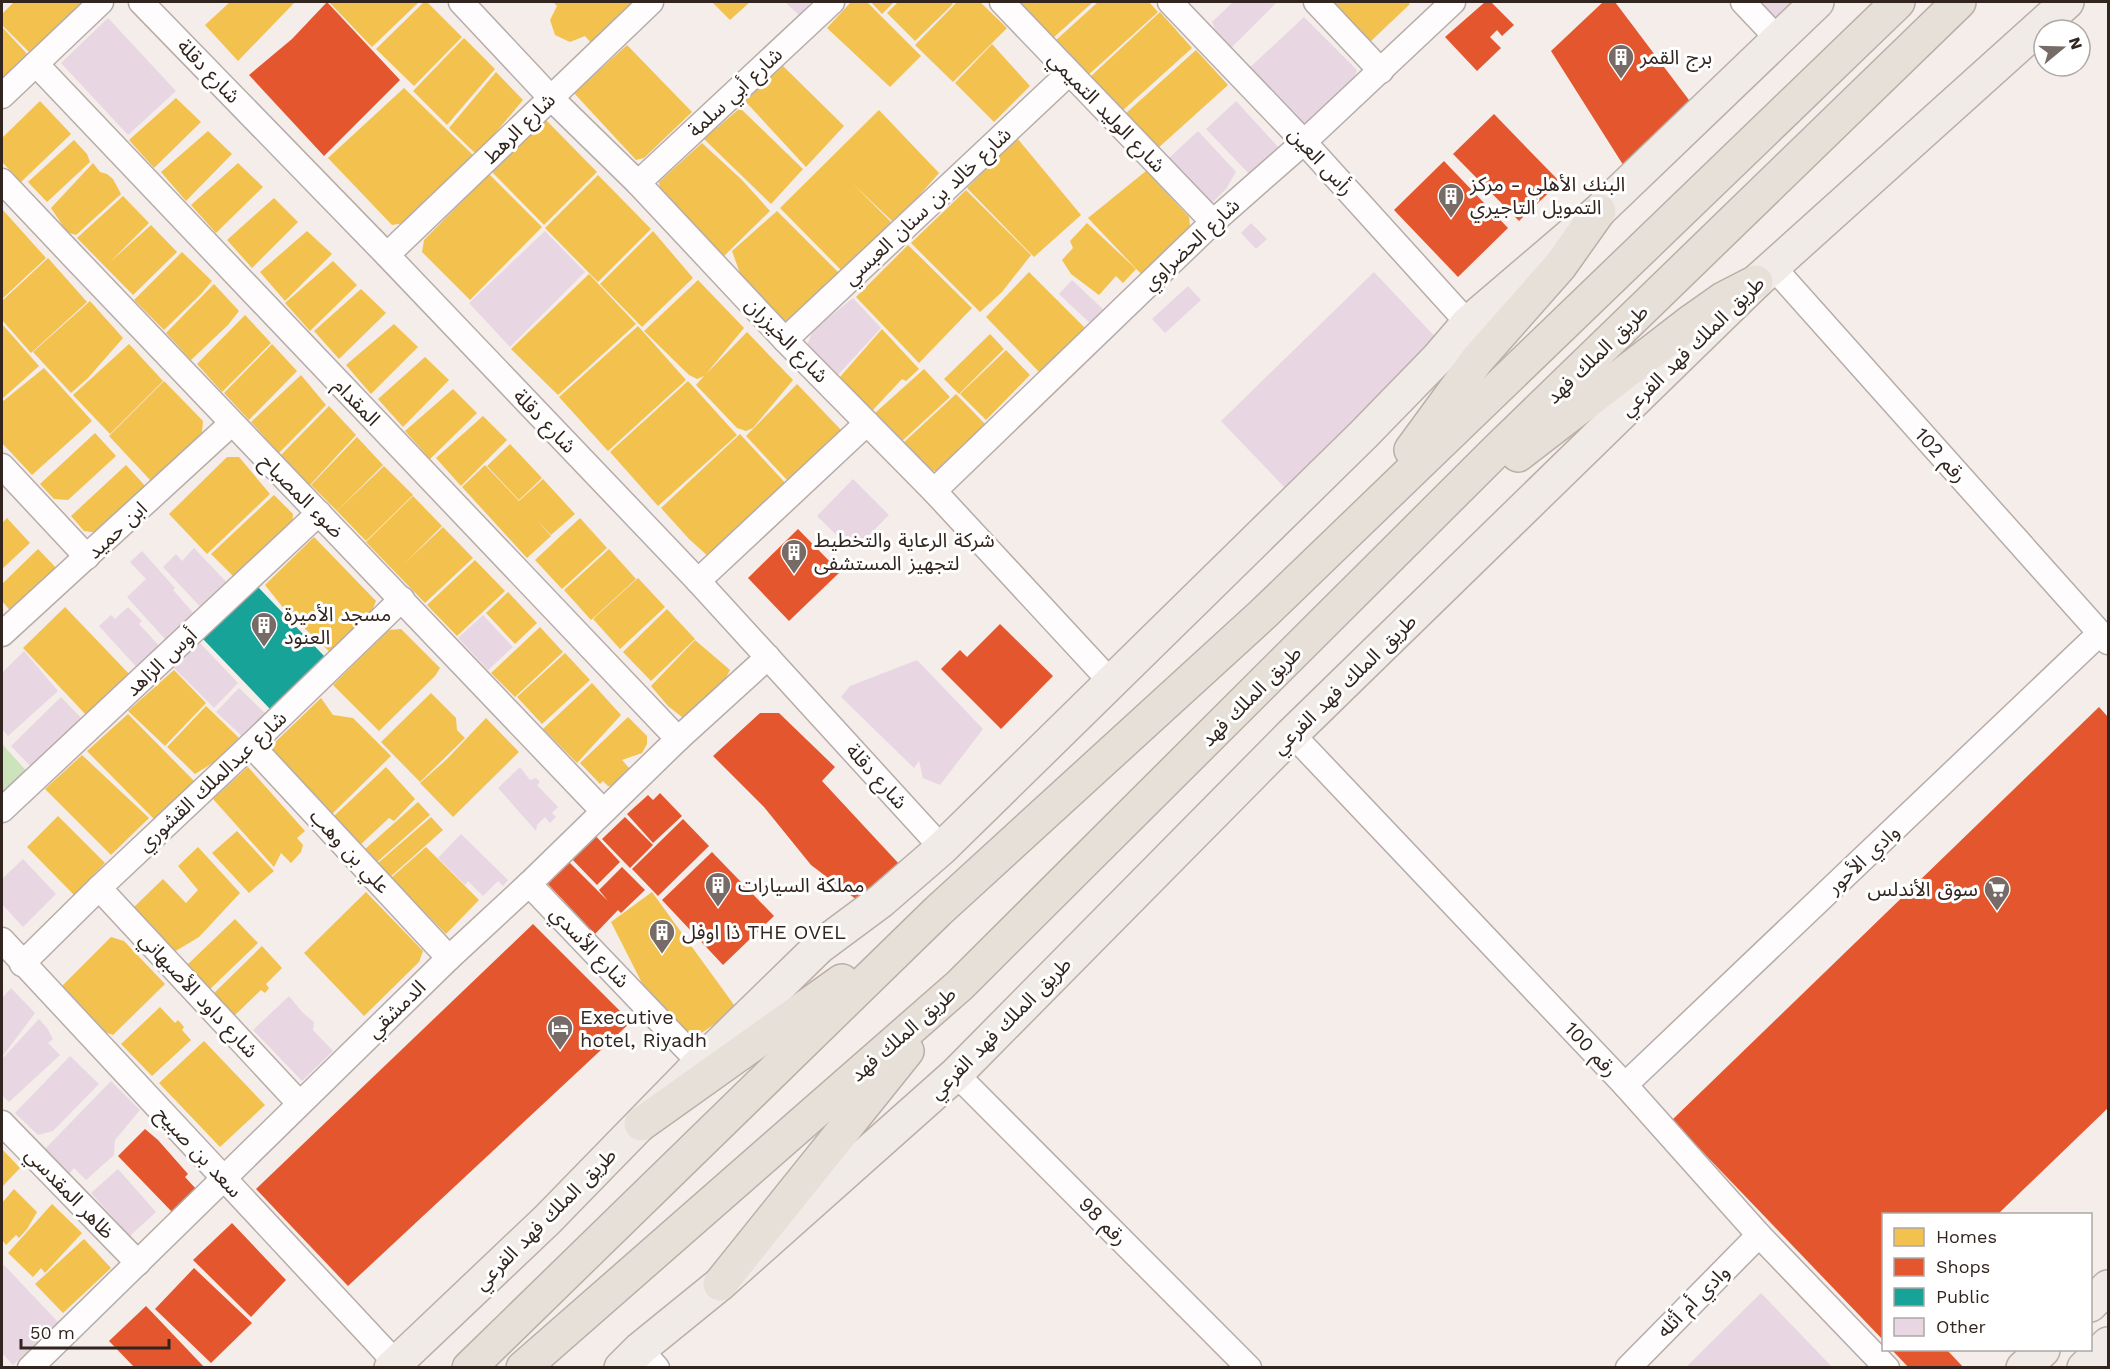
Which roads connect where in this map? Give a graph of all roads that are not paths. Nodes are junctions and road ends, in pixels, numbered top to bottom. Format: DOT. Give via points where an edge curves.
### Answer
graph roads {
  1 [pos="101,2"];
  2 [pos="141,2"];
  3 [pos="462,2"];
  4 [pos="651,2"];
  5 [pos="832,2"];
  6 [pos="1002,2"];
  7 [pos="1170,2"];
  8 [pos="1316,2"];
  9 [pos="1454,2"];
  10 [pos="1743,2"];
  11 [pos="1817,2"];
  12 [pos="1898,2"];
  13 [pos="1959,2"];
  14 [pos="2067,2"];
  15 [pos="1778,39"];
  16 [pos="36,64"];
  17 [pos="1382,70"];
  18 [pos="1069,73"];
  19 [pos="2,96"];
  20 [pos="551,98"];
  21 [pos="1304,142"];
  22 [pos="2,181"];
  23 [pos="638,183"];
  24 [pos="1599,211"];
  25 [pos="1213,222"];
  26 [pos="387,255"];
  27 [pos="1765,275"];
  28 [pos="1468,323"];
  29 [pos="785,340"];
  30 [pos="867,423"];
  31 [pos="231,424"];
  32 [pos="2,466"];
  33 [pos="1477,472"];
  34 [pos="934,491"];
  35 [pos="319,513"];
  36 [pos="1360,521"];
  37 [pos="87,557"];
  38 [pos="698,581"];
  39 [pos="402,599"];
  40 [pos="2,634"];
  41 [pos="2104,638"];
  42 [pos="768,657"];
  43 [pos="1111,682"];
  44 [pos="1292,734"];
  45 [pos="678,739"];
  46 [pos="251,746"];
  47 [pos="2,810"];
  48 [pos="603,811"];
  49 [pos="942,848"];
  50 [pos="529,884"];
  51 [pos="99,888"];
  52 [pos="938,911"];
  53 [pos="2,940"];
  54 [pos="449,958"];
  55 [pos="22,964"];
  56 [pos="960,985"];
  57 [pos="700,1063"];
  58 [pos="956,1074"];
  59 [pos="1625,1085"];
  60 [pos="299,1103"];
  61 [pos="2,1123"];
  62 [pos="641,1124"];
  63 [pos="224,1178"];
  64 [pos="1759,1235"];
  65 [pos="138,1263"];
  66 [pos="720,1284"];
  67 [pos="2109,1287"];
  68 [pos="2109,1298"];
  69 [pos="2092,1304"];
  70 [pos="2092,1308"];
  71 [pos="2042,1351"];
  72 [pos="640,1361"];
  73 [pos="394,1365"];
  74 [pos="30,1368"];
  75 [pos="469,1368"];
  76 [pos="523,1368"];
  77 [pos="1250,1368"];
  78 [pos="1628,1368"];
  79 [pos="1887,1368"];
  80 [pos="2023,1368"];
  1 -- 16 [label="street"];
  2 -- 26 [label="street, شارع دقلة"];
  3 -- 20 [label="street, شارع الخيزران"];
  4 -- 20 [label="street, شارع الرهط"];
  5 -- 23 [label="street, شارع أبي سلمة"];
  6 -- 18 [label="street, شارع الوليد التميمي"];
  7 -- 21 [label="street, رأس العين"];
  8 -- 17 [label="street"];
  9 -- 17 [label="street, شارع الحضراوي"];
  10 -- 15 [label="street"];
  11 -- 15 [label="main road, طريق الملك فهد الفرعي"];
  12 -- 36 [label="highway"];
  13 -- 33 [label="highway, طريق الملك فهد"];
  14 -- 27 [label="main road, طريق الملك فهد الفرعي"];
  15 -- 24 [label="main road, طريق الملك فهد الفرعي"];
  16 -- 19 [label="street"];
  16 -- 45 [label="street, المقدام"];
  17 -- 21 [label="street, شارع الحضراوي"];
  18 -- 25 [label="street, شارع الوليد التميمي"];
  18 -- 29 [label="street, شارع خالد بن سنان العبسي"];
  20 -- 23 [label="street, شارع الخيزران"];
  20 -- 26 [label="street, شارع الرهط"];
  21 -- 25 [label="street, شارع الحضراوي"];
  21 -- 28 [label="street, رأس العين"];
  22 -- 31 [label="street, ضوء المصباح"];
  23 -- 29 [label="street, شارع الخيزران"];
  24 -- 28 [label="main road, طريق الملك فهد الفرعي"];
  24 -- 36 [label="highway" via="1560,266 1465,376"];
  25 -- 34 [label="street, شارع الحضراوي"];
  26 -- 38 [label="street, شارع دقلة"];
  27 -- 33 [label="highway" via="1689,322 1498,470"];
  27 -- 41 [label="street, رقم 102"];
  27 -- 44 [label="main road, طريق الملك فهد الفرعي"];
  28 -- 43 [label="main road, طريق الملك فهد الفرعي" via="1371,426"];
  29 -- 30 [label="street, شارع الخيزران"];
  30 -- 34 [label="street, شارع الخيزران"];
  30 -- 38 [label="street"];
  31 -- 35 [label="street, ضوء المصباح"];
  31 -- 37 [label="street, ابن حميد"];
  32 -- 37 [label="street"];
  33 -- 56 [label="highway, طريق الملك فهد"];
  34 -- 43 [label="street, شارع الخيزران"];
  35 -- 39 [label="street, ضوء المصباح"];
  35 -- 47 [label="street, أوس الزاهد"];
  36 -- 52 [label="highway"];
  37 -- 40 [label="street, ابن حميد"];
  38 -- 42 [label="street, شارع دقلة"];
  39 -- 46 [label="street, شارع عبدالملك القشوري"];
  39 -- 48 [label="street, ضوء المصباح"];
  41 -- 59 [label="street, وادي الأحور"];
  42 -- 45 [label="street, الدمشقي"];
  42 -- 49 [label="street, شارع دقلة"];
  43 -- 49 [label="main road, طريق الملك فهد الفرعي"];
  44 -- 58 [label="main road, طريق الملك فهد الفرعي"];
  44 -- 59 [label="street, رقم 100"];
  45 -- 48 [label="street, الدمشقي"];
  46 -- 51 [label="street, شارع عبدالملك القشوري"];
  46 -- 54 [label="street, علي بن وهب"];
  48 -- 50 [label="street, الدمشقي"];
  49 -- 57 [label="main road, طريق الملك فهد الفرعي" via="881,901 819,947"];
  50 -- 54 [label="street, الدمشقي"];
  50 -- 57 [label="street, شارع الأسدي"];
  51 -- 55 [label="street, شارع عبدالملك القشوري"];
  51 -- 60 [label="street, شارع داود الأصبهاني"];
  52 -- 62 [label="highway"];
  52 -- 75 [label="highway"];
  53 -- 55 [label="street, سعد بن صبيح"];
  54 -- 60 [label="street, الدمشقي"];
  55 -- 63 [label="street, سعد بن صبيح"];
  56 -- 66 [label="highway"];
  56 -- 76 [label="highway, طريق الملك فهد"];
  57 -- 62 [label="main road, طريق الملك فهد الفرعي"];
  58 -- 66 [label="main road, طريق الملك فهد الفرعي"];
  58 -- 77 [label="street, رقم 98"];
  59 -- 64 [label="street, رقم 100"];
  60 -- 63 [label="street, الدمشقي"];
  61 -- 65 [label="street, ظاهر المقدسي"];
  62 -- 73 [label="main road, طريق الملك فهد الفرعي" via="547,1220"];
  63 -- 65 [label="street, الدمشقي"];
  63 -- 73 [label="street, سعد بن صبيح"];
  64 -- 78 [label="street, وادي أم أثله"];
  64 -- 79 [label="street, رقم 100"];
  65 -- 74 [label="street, الدمشقي"];
  66 -- 72 [label="main road, طريق الملك فهد الفرعي"];
  67 -- 69 [label="main road"];
  68 -- 70 [label="main road"];
  71 -- 80 [label="main road"];
}
